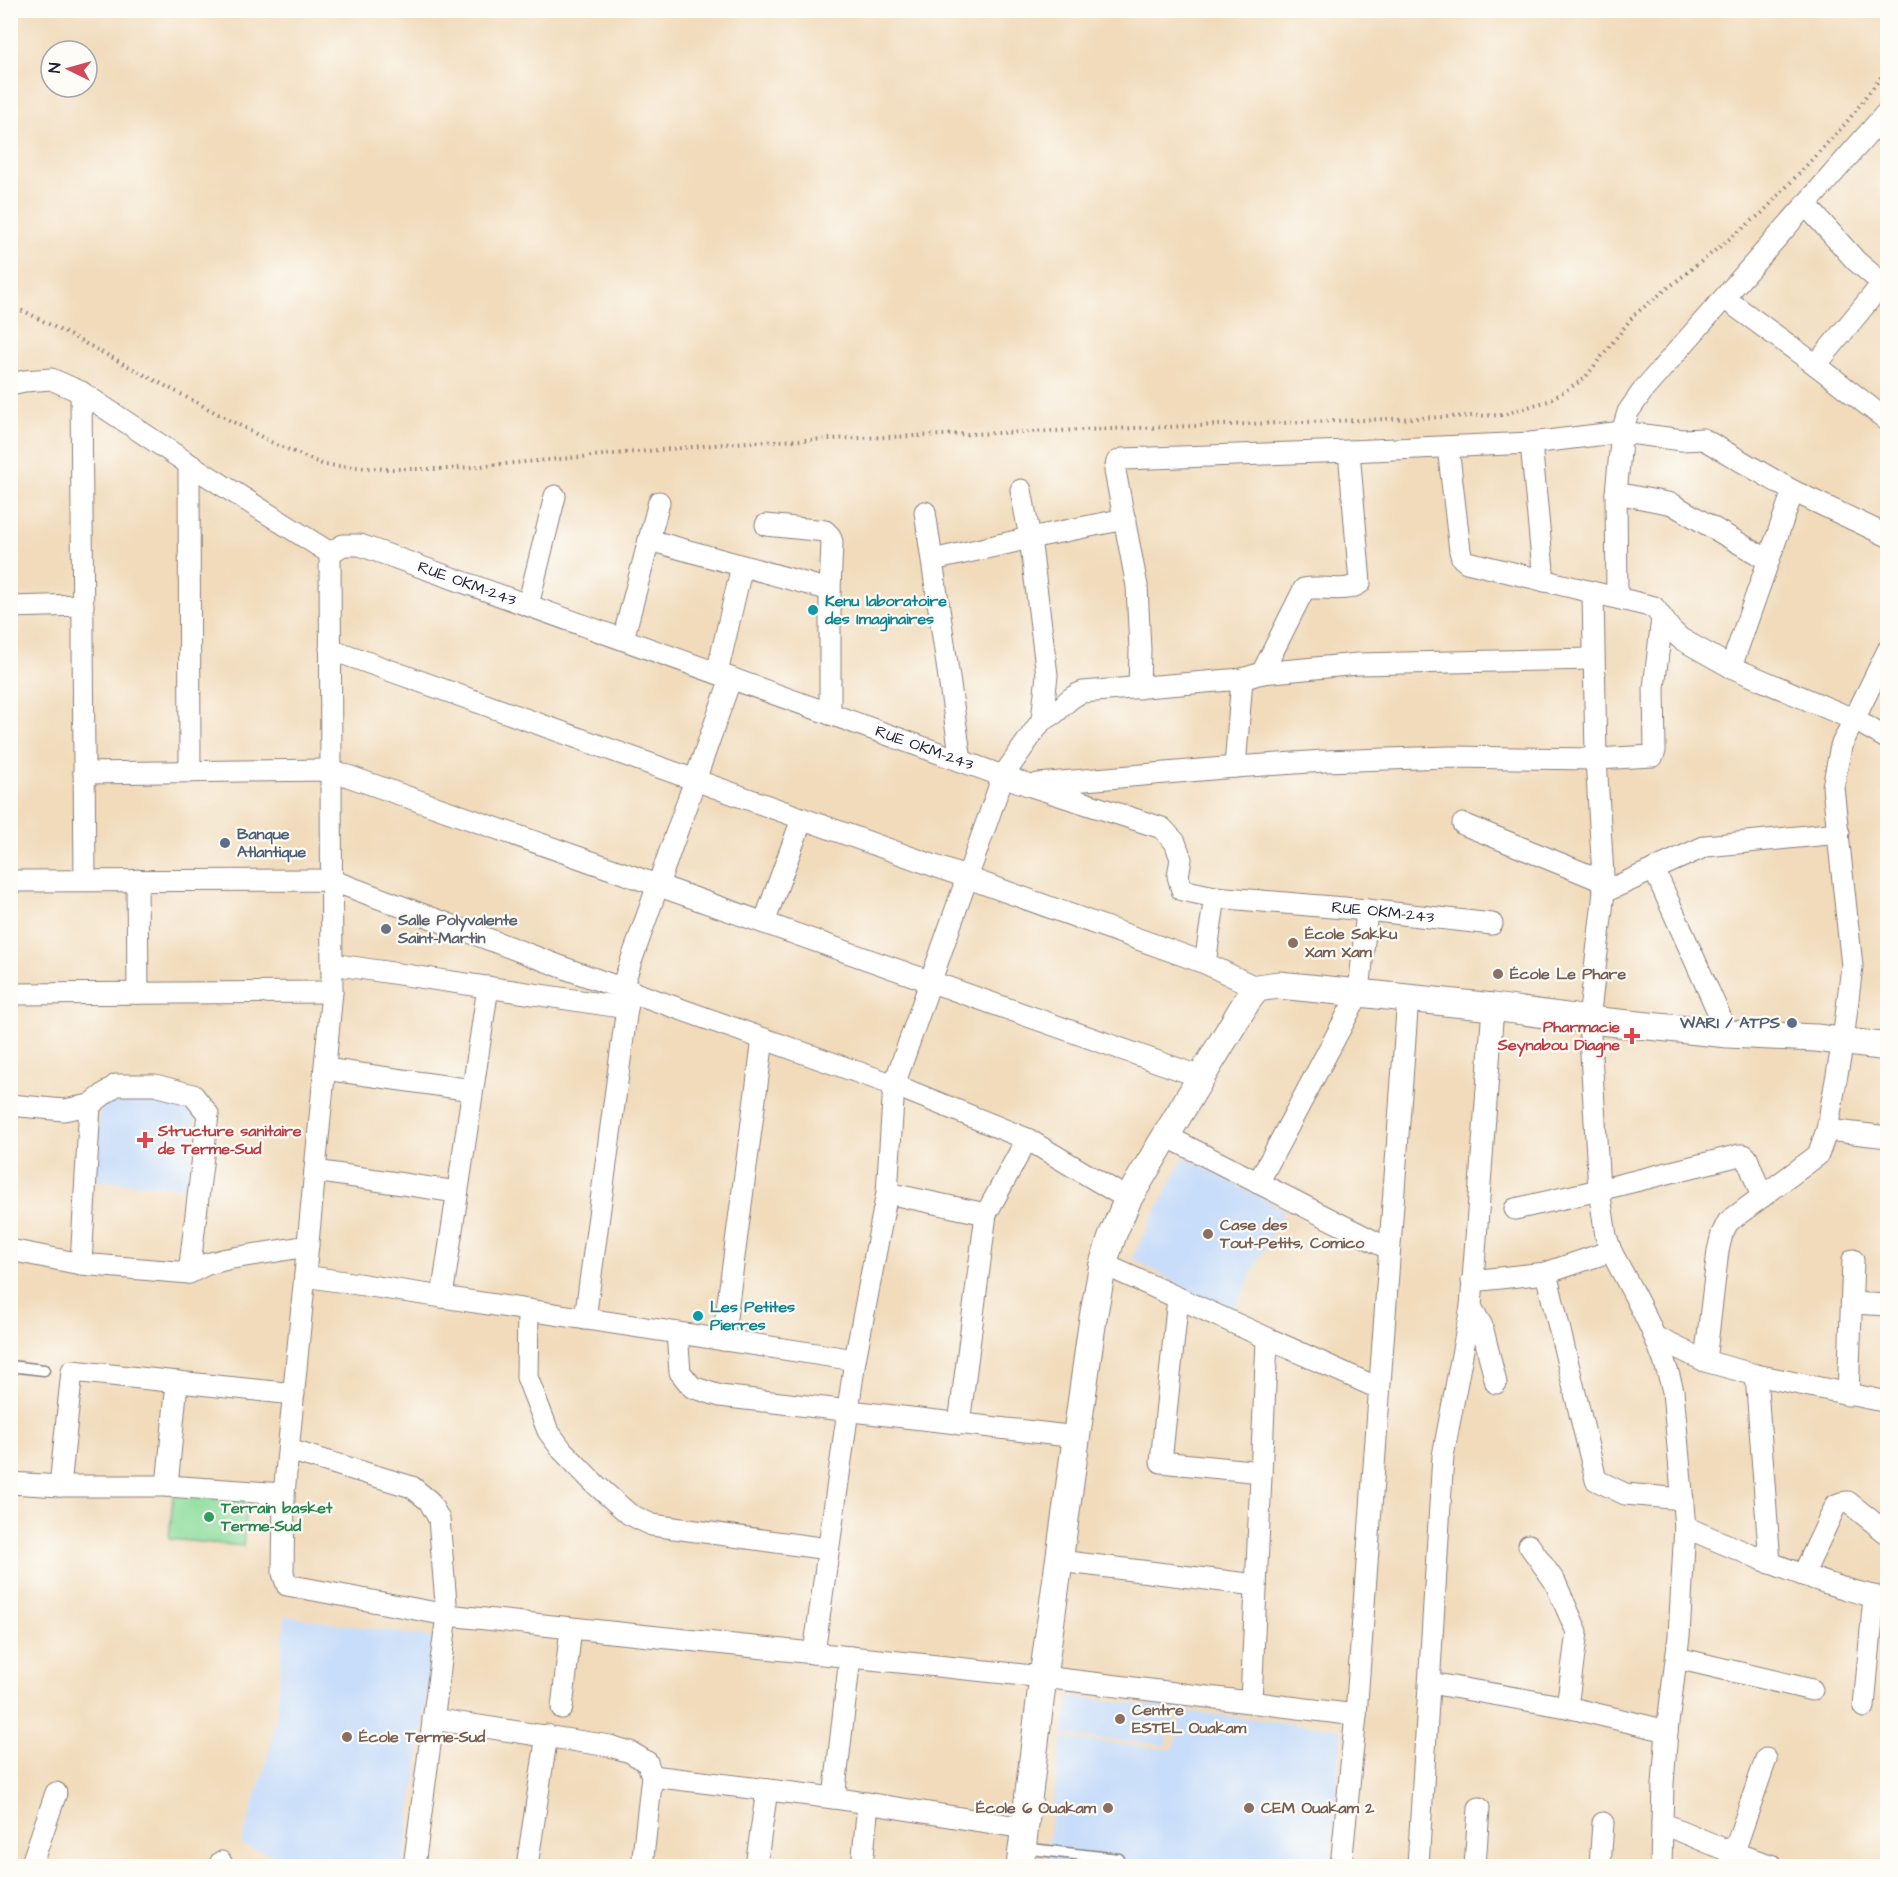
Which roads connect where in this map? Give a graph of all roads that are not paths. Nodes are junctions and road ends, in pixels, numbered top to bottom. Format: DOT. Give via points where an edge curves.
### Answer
graph roads {
  1 [pos="1887,111"];
  2 [pos="1806,205"];
  3 [pos="1885,286"];
  4 [pos="1724,298"];
  5 [pos="1816,365"];
  6 [pos="10,384"];
  7 [pos="81,392"];
  8 [pos="1887,421"];
  9 [pos="1622,432"];
  10 [pos="1531,443"];
  11 [pos="1448,447"];
  12 [pos="1349,452"];
  13 [pos="189,464"];
  14 [pos="1021,490"];
  15 [pos="1793,491"];
  16 [pos="1616,494"];
  17 [pos="555,496"];
  18 [pos="659,502"];
  19 [pos="925,512"];
  20 [pos="1125,519"];
  21 [pos="766,525"];
  22 [pos="1887,536"];
  23 [pos="1030,538"];
  24 [pos="649,540"];
  25 [pos="330,553"];
  26 [pos="933,560"];
  27 [pos="1768,560"];
  28 [pos="742,566"];
  29 [pos="1544,581"];
  30 [pos="830,590"];
  31 [pos="1593,593"];
  32 [pos="1617,598"];
  33 [pos="83,605"];
  34 [pos="528,605"];
  35 [pos="10,607"];
  36 [pos="1662,618"];
  37 [pos="623,639"];
  38 [pos="330,649"];
  39 [pos="1887,650"];
  40 [pos="1593,659"];
  41 [pos="1731,666"];
  42 [pos="724,676"];
  43 [pos="1252,676"];
  44 [pos="1139,688"];
  45 [pos="830,714"];
  46 [pos="1042,720"];
  47 [pos="1855,720"];
  48 [pos="1887,739"];
  49 [pos="1596,759"];
  50 [pos="961,761"];
  51 [pos="1235,767"];
  52 [pos="331,770"];
  53 [pos="190,772"];
  54 [pos="84,773"];
  55 [pos="1003,776"];
  56 [pos="695,780"];
  57 [pos="1028,785"];
  58 [pos="802,819"];
  59 [pos="1463,824"];
  60 [pos="1839,833"];
  61 [pos="1654,869"];
  62 [pos="967,878"];
  63 [pos="85,880"];
  64 [pos="138,880"];
  65 [pos="331,880"];
  66 [pos="10,881"];
  67 [pos="657,885"];
  68 [pos="1604,887"];
  69 [pos="1215,897"];
  70 [pos="1367,910"];
  71 [pos="764,923"];
  72 [pos="1492,924"];
  73 [pos="1205,963"];
  74 [pos="332,964"];
  75 [pos="930,982"];
  76 [pos="488,987"];
  77 [pos="1257,988"];
  78 [pos="332,992"];
  79 [pos="138,993"];
  80 [pos="1359,993"];
  81 [pos="10,994"];
  82 [pos="627,995"];
  83 [pos="1408,997"];
  84 [pos="1493,1007"];
  85 [pos="1589,1020"];
  86 [pos="1728,1034"];
  87 [pos="763,1039"];
  88 [pos="1843,1041"];
  89 [pos="1887,1047"];
  90 [pos="325,1069"];
  91 [pos="1201,1077"];
  92 [pos="894,1085"];
  93 [pos="472,1090"];
  94 [pos="90,1104"];
  95 [pos="10,1105"];
  96 [pos="1827,1130"];
  97 [pos="1166,1136"];
  98 [pos="1887,1137"];
  99 [pos="1027,1139"];
  100 [pos="315,1171"];
  101 [pos="1258,1183"];
  102 [pos="1599,1190"];
  103 [pos="458,1192"];
  104 [pos="887,1193"];
  105 [pos="1762,1197"];
  106 [pos="1128,1199"];
  107 [pos="1515,1209"];
  108 [pos="986,1214"];
  109 [pos="308,1246"];
  110 [pos="1389,1249"];
  111 [pos="10,1250"];
  112 [pos="1611,1251"];
  113 [pos="1853,1260"];
  114 [pos="81,1264"];
  115 [pos="1103,1264"];
  116 [pos="189,1272"];
  117 [pos="1546,1273"];
  118 [pos="305,1276"];
  119 [pos="1472,1281"];
  120 [pos="442,1297"];
  121 [pos="1178,1298"];
  122 [pos="1852,1303"];
  123 [pos="1887,1305"];
  124 [pos="1471,1307"];
  125 [pos="528,1310"];
  126 [pos="585,1319"];
  127 [pos="677,1333"];
  128 [pos="1657,1338"];
  129 [pos="723,1340"];
  130 [pos="1268,1340"];
  131 [pos="855,1360"];
  132 [pos="1704,1361"];
  133 [pos="10,1366"];
  134 [pos="44,1370"];
  135 [pos="1756,1375"];
  136 [pos="177,1382"];
  137 [pos="1496,1383"];
  138 [pos="1378,1389"];
  139 [pos="294,1394"];
  140 [pos="1848,1395"];
  141 [pos="1887,1402"];
  142 [pos="848,1411"];
  143 [pos="959,1424"];
  144 [pos="1077,1437"];
  145 [pos="289,1450"];
  146 [pos="1261,1472"];
  147 [pos="10,1483"];
  148 [pos="60,1486"];
  149 [pos="167,1486"];
  150 [pos="284,1494"];
  151 [pos="1683,1499"];
  152 [pos="1685,1527"];
  153 [pos="1887,1534"];
  154 [pos="1529,1545"];
  155 [pos="828,1549"];
  156 [pos="1059,1561"];
  157 [pos="1770,1563"];
  158 [pos="1803,1575"];
  159 [pos="1256,1585"];
  160 [pos="1881,1598"];
  161 [pos="447,1615"];
  162 [pos="571,1628"];
  163 [pos="813,1653"];
  164 [pos="850,1657"];
  165 [pos="1677,1658"];
  166 [pos="1043,1677"];
  167 [pos="1430,1683"];
  168 [pos="1812,1690"];
  169 [pos="1251,1702"];
  170 [pos="1568,1707"];
  171 [pos="1864,1707"];
  172 [pos="562,1708"];
  173 [pos="1356,1715"];
  174 [pos="433,1719"];
  175 [pos="1667,1731"];
  176 [pos="547,1735"];
  177 [pos="1766,1760"];
  178 [pos="652,1776"];
  179 [pos="767,1790"];
  180 [pos="56,1793"];
  181 [pos="834,1798"];
  182 [pos="868,1803"];
  183 [pos="1479,1808"];
  184 [pos="1603,1823"];
  185 [pos="1662,1823"];
  186 [pos="1022,1847"];
  187 [pos="1119,1859"];
  188 [pos="1731,1860"];
  189 [pos="10,1865"];
  190 [pos="16,1866"];
  191 [pos="31,1866"];
  192 [pos="414,1866"];
  193 [pos="527,1866"];
  194 [pos="642,1866"];
  195 [pos="756,1866"];
  196 [pos="862,1866"];
  197 [pos="1341,1866"];
  198 [pos="1418,1866"];
  199 [pos="1475,1866"];
  200 [pos="1600,1866"];
  201 [pos="1661,1866"];
  202 [pos="1773,1866"];
  1 -- 2 [label="street"];
  2 -- 3 [label="street" via="1856,261"];
  2 -- 4 [label="street"];
  3 -- 5 [label="street"];
  4 -- 5 [label="street"];
  4 -- 9 [label="street" via="1644,389 1628,411"];
  5 -- 8 [label="street"];
  6 -- 7 [label="street" via="51,379"];
  7 -- 13 [label="street"];
  7 -- 33 [label="street"];
  9 -- 10 [label="street"];
  9 -- 15 [label="street" via="1703,439"];
  9 -- 16 [label="street"];
  10 -- 11 [label="street"];
  10 -- 29 [label="street"];
  11 -- 12 [label="street"];
  11 -- 29 [label="street" via="1462,558"];
  12 -- 20 [label="street" via="1123,459 1117,462 1115,471"];
  12 -- 43 [label="street" via="1359,583 1304,589"];
  13 -- 25 [label="street"];
  13 -- 53 [label="street"];
  14 -- 23 [label="street"];
  15 -- 22 [label="street"];
  15 -- 27 [label="street"];
  16 -- 27 [label="street" via="1672,504"];
  16 -- 32 [label="street"];
  17 -- 34 [label="street"];
  18 -- 24 [label="street"];
  19 -- 26 [label="street"];
  20 -- 23 [label="street"];
  20 -- 44 [label="street" via="1137,586"];
  21 -- 30 [label="street" via="825,531 830,536"];
  23 -- 26 [label="street"];
  23 -- 46 [label="street" via="1047,675"];
  24 -- 28 [label="street"];
  24 -- 37 [label="street"];
  25 -- 34 [label="street, RUE OKM-243" via="344,545 360,545"];
  25 -- 38 [label="street"];
  26 -- 50 [label="street"];
  27 -- 41 [label="street"];
  28 -- 30 [label="street"];
  28 -- 42 [label="street"];
  29 -- 31 [label="street"];
  30 -- 45 [label="street"];
  31 -- 32 [label="street"];
  31 -- 40 [label="street"];
  32 -- 36 [label="street" via="1654,607"];
  33 -- 35 [label="street"];
  33 -- 54 [label="street"];
  34 -- 37 [label="street, RUE OKM-243"];
  36 -- 41 [label="street" via="1681,639"];
  36 -- 49 [label="street" via="1654,688 1653,756"];
  37 -- 42 [label="street, RUE OKM-243"];
  38 -- 52 [label="street"];
  38 -- 56 [label="street"];
  39 -- 47 [label="street"];
  40 -- 43 [label="street" via="1358,664"];
  40 -- 49 [label="street"];
  41 -- 47 [label="street"];
  42 -- 45 [label="street, RUE OKM-243"];
  42 -- 56 [label="street"];
  43 -- 44 [label="street"];
  43 -- 51 [label="street"];
  44 -- 46 [label="street" via="1073,695 1053,716"];
  45 -- 50 [label="street, RUE OKM-243"];
  46 -- 55 [label="street"];
  47 -- 48 [label="street"];
  47 -- 60 [label="street" via="1841,746 1833,787"];
  49 -- 51 [label="street" via="1450,757"];
  49 -- 68 [label="street"];
  50 -- 55 [label="street, RUE OKM-243"];
  51 -- 57 [label="street"];
  52 -- 53 [label="street"];
  52 -- 65 [label="street"];
  52 -- 67 [label="street"];
  53 -- 54 [label="street"];
  54 -- 63 [label="street"];
  55 -- 57 [label="street, RUE OKM-243"];
  55 -- 62 [label="street"];
  56 -- 58 [label="street"];
  56 -- 67 [label="street"];
  57 -- 69 [label="street, RUE OKM-243" via="1162,828 1175,842 1181,859 1178,876 1182,890"];
  58 -- 62 [label="street"];
  58 -- 71 [label="street"];
  59 -- 68 [label="street"];
  60 -- 61 [label="street" via="1706,846"];
  60 -- 88 [label="street" via="1852,966"];
  61 -- 68 [label="street"];
  61 -- 86 [label="street"];
  62 -- 73 [label="street"];
  62 -- 75 [label="street"];
  63 -- 64 [label="street"];
  63 -- 66 [label="street"];
  64 -- 65 [label="street"];
  64 -- 79 [label="street"];
  65 -- 74 [label="street"];
  65 -- 82 [label="street"];
  67 -- 71 [label="street"];
  67 -- 82 [label="street"];
  68 -- 85 [label="street"];
  69 -- 70 [label="street, RUE OKM-243"];
  69 -- 73 [label="street"];
  70 -- 72 [label="street, RUE OKM-243"];
  70 -- 80 [label="street"];
  71 -- 75 [label="street"];
  73 -- 77 [label="street"];
  74 -- 76 [label="street"];
  74 -- 78 [label="street"];
  75 -- 91 [label="street"];
  75 -- 92 [label="street"];
  76 -- 82 [label="street"];
  76 -- 93 [label="street"];
  77 -- 80 [label="street" via="1279,986"];
  77 -- 91 [label="street"];
  78 -- 79 [label="street"];
  78 -- 90 [label="street"];
  79 -- 81 [label="street"];
  80 -- 83 [label="street"];
  80 -- 101 [label="street"];
  82 -- 87 [label="street"];
  82 -- 126 [label="street"];
  83 -- 84 [label="street"];
  83 -- 110 [label="street"];
  84 -- 85 [label="street"];
  84 -- 119 [label="street"];
  85 -- 86 [label="street"];
  85 -- 102 [label="street"];
  86 -- 88 [label="street"];
  87 -- 92 [label="street"];
  87 -- 129 [label="street"];
  88 -- 89 [label="street"];
  88 -- 96 [label="street"];
  90 -- 93 [label="street"];
  90 -- 100 [label="street"];
  91 -- 97 [label="street"];
  92 -- 99 [label="street"];
  92 -- 104 [label="street"];
  93 -- 103 [label="street"];
  94 -- 95 [label="street" via="64,1110"];
  94 -- 114 [label="street"];
  94 -- 116 [label="street" via="116,1085 154,1085 193,1095 208,1114"];
  96 -- 98 [label="street"];
  96 -- 105 [label="street" via="1818,1155"];
  97 -- 101 [label="street"];
  97 -- 106 [label="street"];
  99 -- 106 [label="street"];
  99 -- 108 [label="street"];
  100 -- 103 [label="street"];
  100 -- 109 [label="street"];
  101 -- 110 [label="street"];
  102 -- 105 [label="street" via="1744,1155"];
  102 -- 107 [label="street"];
  102 -- 112 [label="street"];
  103 -- 120 [label="street"];
  104 -- 108 [label="street"];
  104 -- 131 [label="street"];
  105 -- 132 [label="street" via="1728,1222 1722,1234"];
  106 -- 115 [label="street"];
  108 -- 143 [label="street"];
  109 -- 116 [label="street" via="227,1259"];
  109 -- 118 [label="street"];
  110 -- 138 [label="street"];
  111 -- 114 [label="street"];
  112 -- 117 [label="street"];
  112 -- 128 [label="street"];
  113 -- 122 [label="street"];
  114 -- 116 [label="street"];
  115 -- 121 [label="street"];
  115 -- 144 [label="street"];
  117 -- 119 [label="street"];
  117 -- 151 [label="street" via="1596,1480 1625,1494"];
  118 -- 120 [label="street"];
  118 -- 139 [label="street"];
  119 -- 124 [label="street"];
  120 -- 125 [label="street"];
  121 -- 130 [label="street"];
  121 -- 146 [label="street" via="1161,1462"];
  122 -- 123 [label="street"];
  122 -- 140 [label="street"];
  124 -- 137 [label="street" via="1482,1326"];
  124 -- 167 [label="street" via="1443,1456"];
  125 -- 126 [label="street"];
  125 -- 155 [label="street" via="527,1377 548,1431 595,1485 630,1515 652,1525"];
  126 -- 127 [label="street"];
  127 -- 129 [label="street"];
  127 -- 142 [label="street" via="680,1372 692,1387 720,1396"];
  128 -- 132 [label="street"];
  128 -- 151 [label="street" via="1674,1391"];
  129 -- 131 [label="street"];
  130 -- 138 [label="street"];
  130 -- 146 [label="street"];
  131 -- 142 [label="street"];
  132 -- 135 [label="street"];
  133 -- 134 [label="lane"];
  135 -- 140 [label="street"];
  135 -- 157 [label="street"];
  136 -- 139 [label="street"];
  136 -- 148 [label="street" via="72,1371"];
  136 -- 149 [label="street"];
  138 -- 173 [label="street"];
  139 -- 145 [label="street"];
  140 -- 141 [label="street"];
  142 -- 143 [label="street"];
  142 -- 155 [label="street"];
  143 -- 144 [label="street"];
  144 -- 156 [label="street"];
  145 -- 150 [label="street"];
  145 -- 161 [label="street" via="412,1487 429,1501 439,1519"];
  146 -- 159 [label="street"];
  147 -- 148 [label="street"];
  148 -- 149 [label="street"];
  149 -- 150 [label="street"];
  150 -- 161 [label="street" via="283,1573 287,1585"];
  151 -- 152 [label="street"];
  152 -- 157 [label="street"];
  152 -- 165 [label="street"];
  153 -- 158 [label="street" via="1848,1502 1836,1505"];
  154 -- 170 [label="street" via="1555,1582 1577,1632"];
  155 -- 163 [label="street"];
  156 -- 159 [label="street"];
  156 -- 166 [label="street"];
  157 -- 158 [label="street"];
  158 -- 160 [label="street"];
  159 -- 169 [label="street"];
  160 -- 171 [label="street"];
  161 -- 162 [label="street"];
  161 -- 174 [label="street"];
  162 -- 163 [label="street"];
  162 -- 172 [label="street"];
  163 -- 164 [label="street"];
  164 -- 166 [label="street"];
  164 -- 181 [label="street"];
  165 -- 168 [label="street"];
  165 -- 175 [label="street"];
  166 -- 169 [label="street"];
  166 -- 186 [label="street"];
  167 -- 170 [label="street"];
  167 -- 198 [label="street"];
  169 -- 173 [label="street"];
  170 -- 175 [label="street"];
  173 -- 197 [label="street"];
  174 -- 176 [label="street"];
  174 -- 192 [label="street"];
  175 -- 185 [label="street"];
  176 -- 178 [label="street" via="630,1752 647,1762"];
  176 -- 193 [label="street"];
  177 -- 188 [label="street"];
  178 -- 179 [label="street"];
  178 -- 194 [label="street"];
  179 -- 181 [label="street"];
  179 -- 195 [label="street"];
  180 -- 191 [label="street"];
  181 -- 182 [label="street"];
  182 -- 186 [label="street"];
  182 -- 196 [label="street"];
  183 -- 199 [label="street"];
  184 -- 200 [label="street"];
  185 -- 188 [label="street"];
  185 -- 201 [label="street"];
  186 -- 187 [label="lane"];
  188 -- 202 [label="street"];
  189 -- 190 [label="street"];
}
